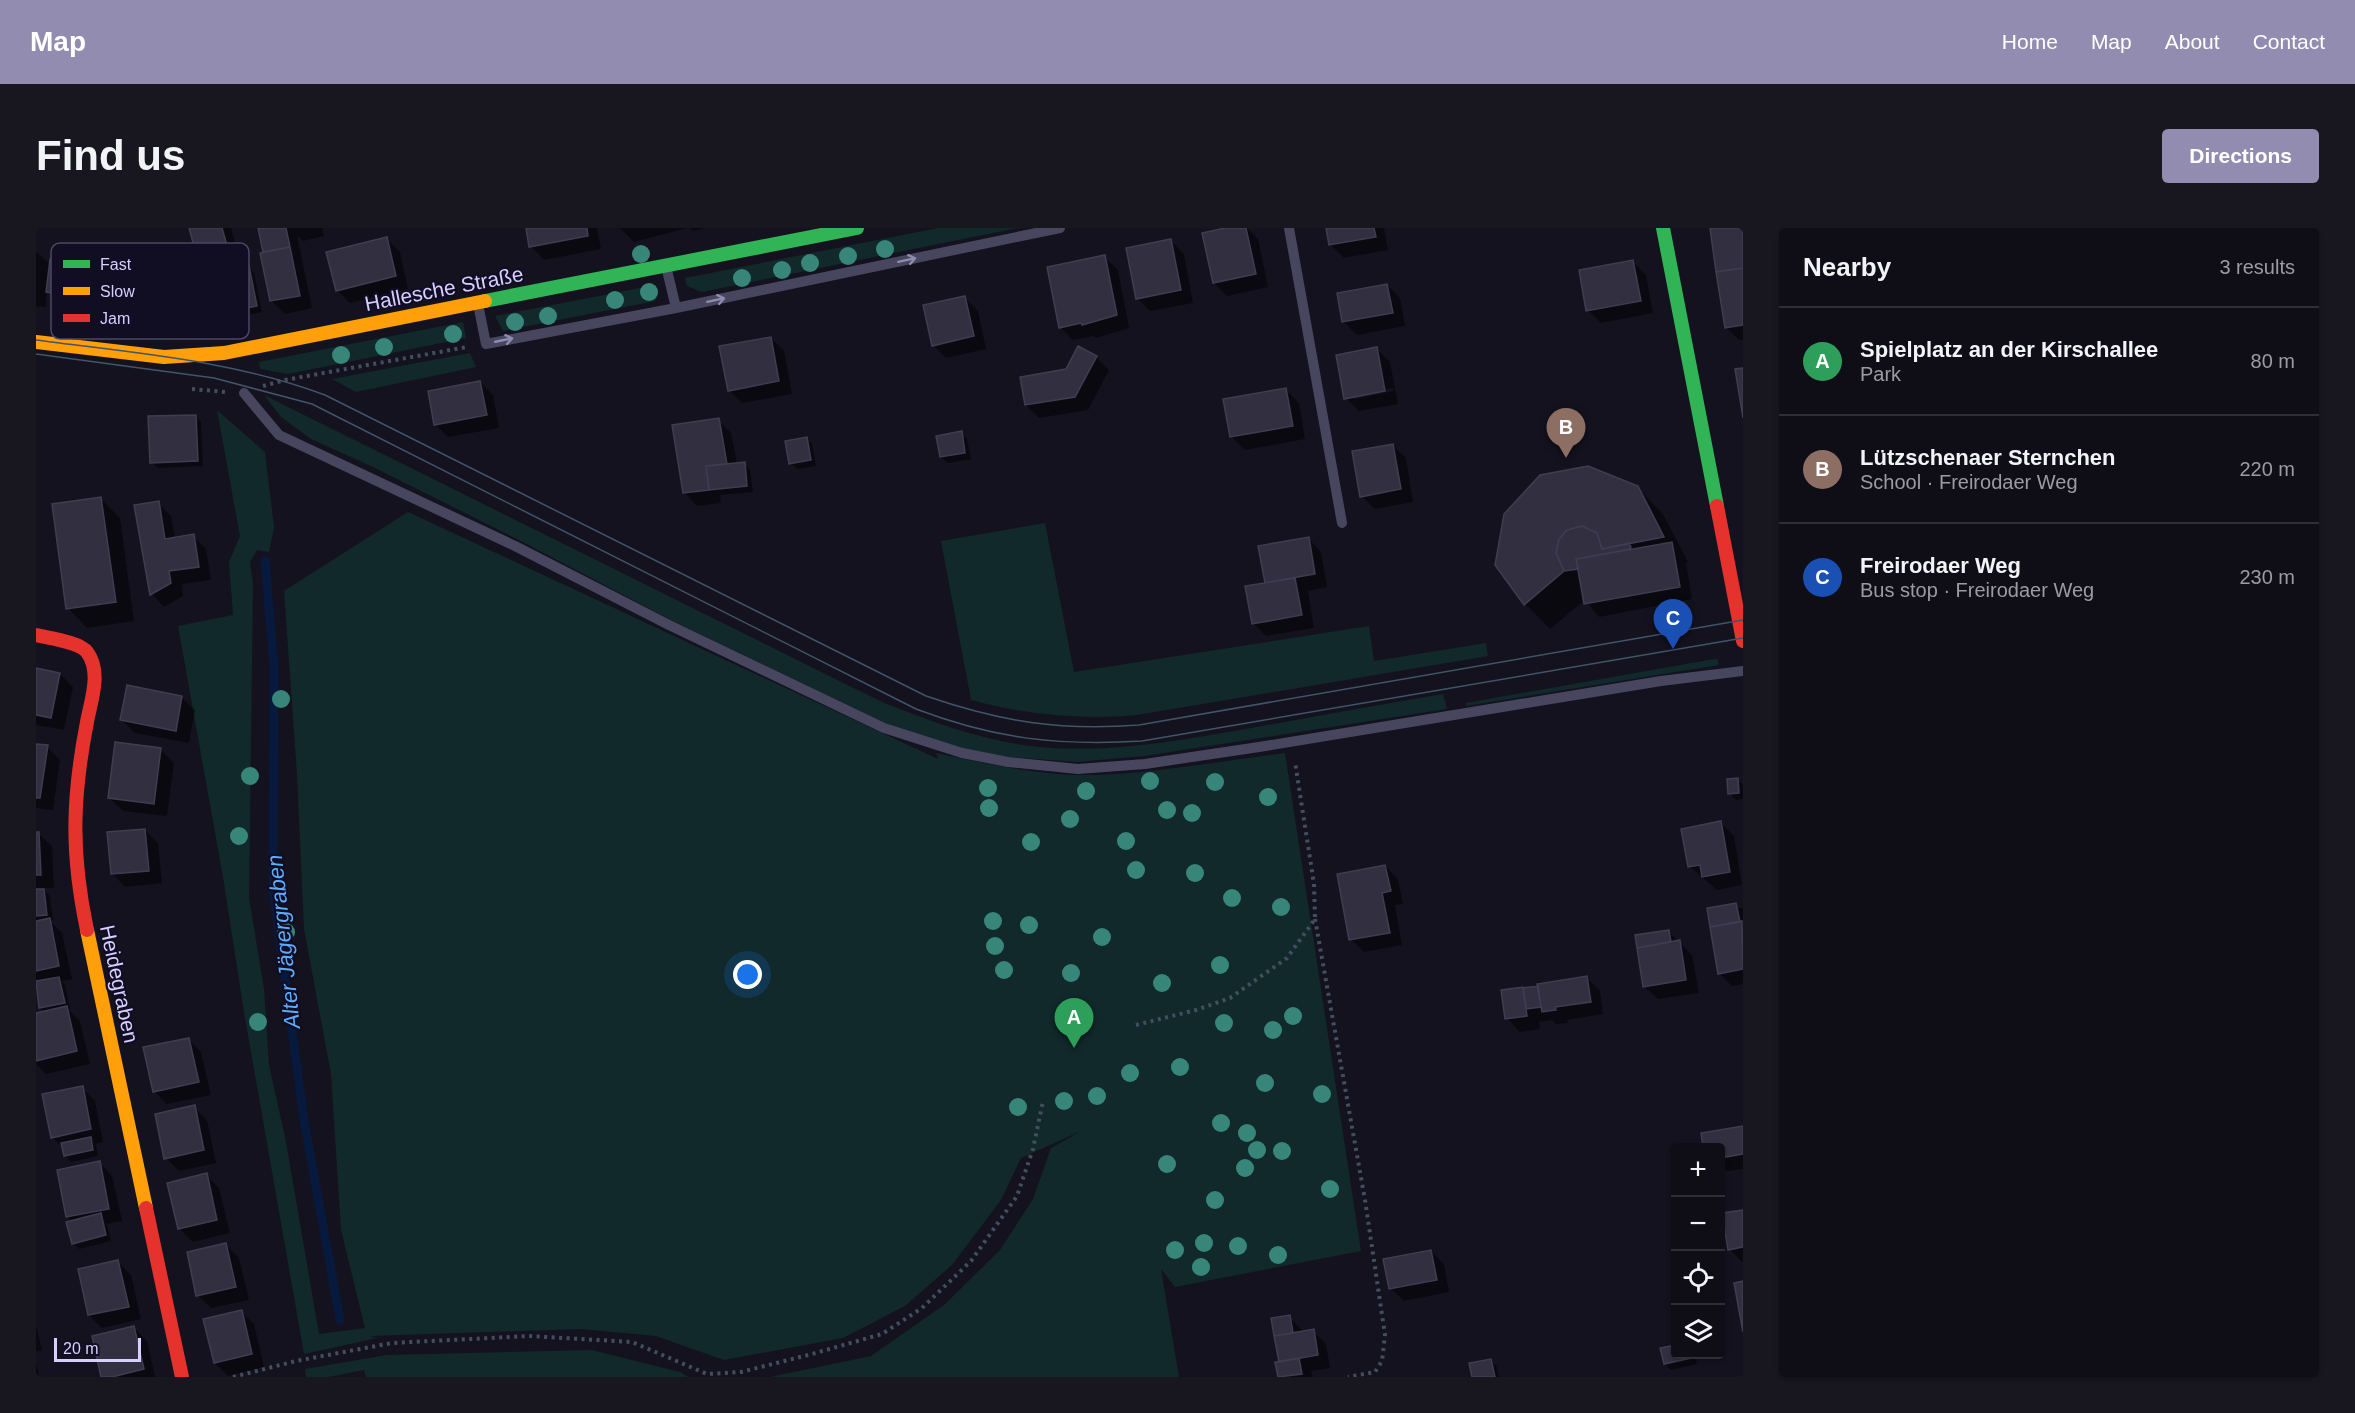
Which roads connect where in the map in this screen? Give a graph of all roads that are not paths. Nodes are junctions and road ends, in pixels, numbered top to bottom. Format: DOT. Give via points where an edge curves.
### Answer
graph roads {
  1 [pos="857,228"];
  2 [pos="1060,228"];
  3 [pos="1289,228"];
  4 [pos="1663,228"];
  5 [pos="666,266"];
  6 [pos="478,304"];
  7 [pos="676,308"];
  8 [pos="36,342"];
  9 [pos="244,393"];
  10 [pos="1342,523"];
  11 [pos="36,635"];
  12 [pos="1743,641"];
  13 [pos="1743,671"];
  14 [pos="182,1377"];
  1 -- 5 [label="street, Hallesche Straße"];
  7 -- 2 [label="lane, one-way"];
  3 -- 10 [label="lane"];
  4 -- 12 [label="street"];
  5 -- 6 [label="street, Hallesche Straße"];
  5 -- 7 [label="lane"];
  6 -- 7 [label="lane, one-way" via="486,344"];
  6 -- 8 [label="street, Hallesche Straße" via="191,357 146,356"];
  9 -- 13 [label="lane" via="279,435 515,546 669,625 873,723 927,743 1008,762 1078,769 1145,764"];
  11 -- 14 [label="street, Heidegraben" via="87,651 96,673 78,769 74,817 76,870"];
}
